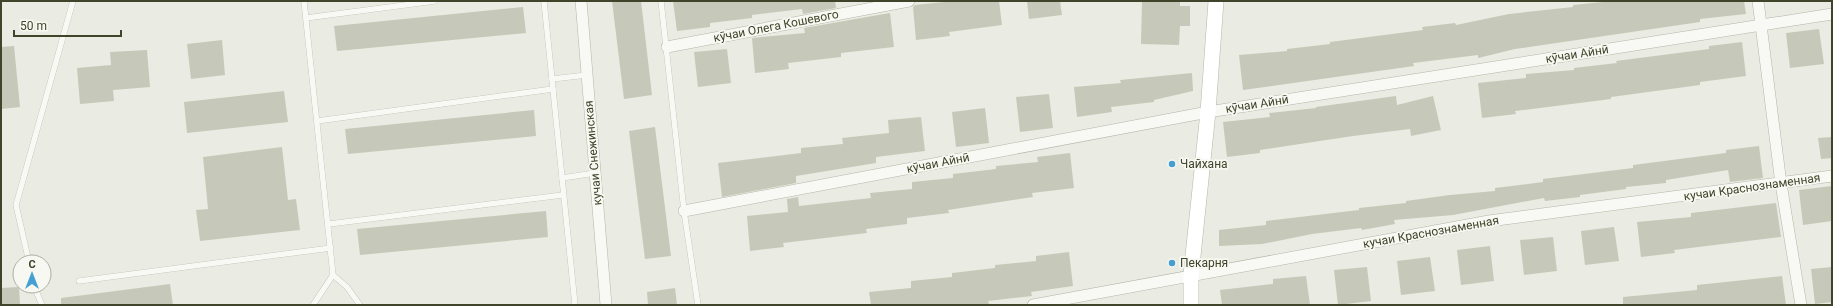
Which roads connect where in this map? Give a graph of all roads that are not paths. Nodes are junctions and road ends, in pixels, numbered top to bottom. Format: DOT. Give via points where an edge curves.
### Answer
graph roads {
  1 [pos="73,1"];
  2 [pos="304,1"];
  3 [pos="435,1"];
  4 [pos="544,1"];
  5 [pos="580,1"];
  6 [pos="661,1"];
  7 [pos="909,1"];
  8 [pos="1216,1"];
  9 [pos="1758,1"];
  10 [pos="1832,14"];
  11 [pos="306,18"];
  12 [pos="1761,25"];
  13 [pos="667,47"];
  14 [pos="587,75"];
  15 [pos="552,79"];
  16 [pos="553,89"];
  17 [pos="1208,112"];
  18 [pos="318,121"];
  19 [pos="595,173"];
  20 [pos="1832,176"];
  21 [pos="562,178"];
  22 [pos="1782,184"];
  23 [pos="564,195"];
  24 [pos="684,211"];
  25 [pos="328,224"];
  26 [pos="331,248"];
  27 [pos="27,254"];
  28 [pos="333,275"];
  29 [pos="1191,275"];
  30 [pos="79,281"];
  31 [pos="37,294"];
  32 [pos="42,305"];
  33 [pos="313,305"];
  34 [pos="360,305"];
  35 [pos="575,305"];
  36 [pos="606,305"];
  37 [pos="698,305"];
  38 [pos="1033,305"];
  39 [pos="1191,305"];
  40 [pos="1801,305"];
  1 -- 27 [label="lane" via="16,205"];
  2 -- 11 [label="lane"];
  3 -- 11 [label="lane"];
  4 -- 15 [label="lane"];
  5 -- 14 [label="street, кучаи Снежинская"];
  6 -- 13 [label="lane"];
  7 -- 13 [label="street, кӯчаи Олега Кошевого"];
  8 -- 17 [label="main road"];
  9 -- 12 [label="street"];
  10 -- 12 [label="street, кӯчаи Айнӣ"];
  11 -- 18 [label="lane"];
  12 -- 17 [label="street, кӯчаи Айнӣ"];
  12 -- 22 [label="street"];
  13 -- 24 [label="lane"];
  14 -- 15 [label="lane"];
  14 -- 19 [label="street, кучаи Снежинская"];
  15 -- 16 [label="lane"];
  16 -- 18 [label="lane"];
  16 -- 21 [label="lane"];
  17 -- 24 [label="street, кӯчаи Айнӣ"];
  17 -- 29 [label="main road"];
  18 -- 25 [label="lane"];
  19 -- 21 [label="lane"];
  19 -- 36 [label="street, кучаи Снежинская"];
  20 -- 22 [label="street, кучаи Краснознаменная"];
  21 -- 23 [label="lane"];
  22 -- 29 [label="street, кучаи Краснознаменная" via="1489,221"];
  22 -- 40 [label="street"];
  23 -- 25 [label="lane"];
  23 -- 35 [label="lane"];
  24 -- 37 [label="lane"];
  25 -- 26 [label="lane"];
  26 -- 28 [label="lane"];
  26 -- 30 [label="lane"];
  28 -- 33 [label="lane"];
  28 -- 34 [label="lane" via="347,287"];
  29 -- 38 [label="street, кучаи Краснознаменная"];
  29 -- 39 [label="main road"];
  31 -- 32 [label="lane"];
}
